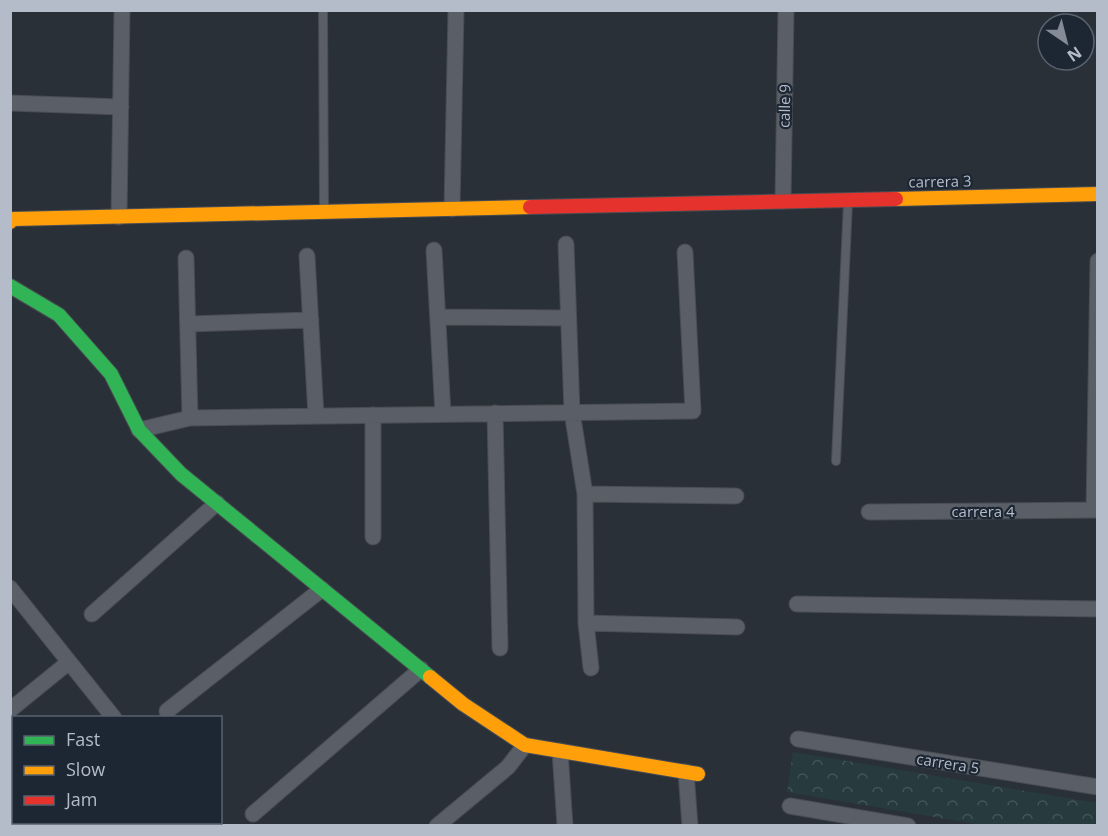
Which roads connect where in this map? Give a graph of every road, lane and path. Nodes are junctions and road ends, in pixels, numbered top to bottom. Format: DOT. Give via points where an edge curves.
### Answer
graph roads {
  1 [pos="122,10"];
  2 [pos="323,10"];
  3 [pos="456,10"];
  4 [pos="786,10"];
  5 [pos="10,103"];
  6 [pos="121,107"];
  7 [pos="1098,194"];
  8 [pos="848,200"];
  9 [pos="783,201"];
  10 [pos="452,209"];
  11 [pos="324,212"];
  12 [pos="119,217"];
  13 [pos="10,222"];
  14 [pos="566,244"];
  15 [pos="434,250"];
  16 [pos="686,252"];
  17 [pos="307,256"];
  18 [pos="186,258"];
  19 [pos="1098,261"];
  20 [pos="10,286"];
  21 [pos="438,317"];
  22 [pos="568,318"];
  23 [pos="311,320"];
  24 [pos="188,324"];
  25 [pos="572,412"];
  26 [pos="495,413"];
  27 [pos="443,414"];
  28 [pos="373,415"];
  29 [pos="316,416"];
  30 [pos="190,418"];
  31 [pos="139,430"];
  32 [pos="836,461"];
  33 [pos="585,494"];
  34 [pos="736,496"];
  35 [pos="216,503"];
  36 [pos="1096,510"];
  37 [pos="869,512"];
  38 [pos="374,537"];
  39 [pos="10,588"];
  40 [pos="322,589"];
  41 [pos="797,603"];
  42 [pos="1098,609"];
  43 [pos="92,614"];
  44 [pos="586,623"];
  45 [pos="737,627"];
  46 [pos="500,648"];
  47 [pos="69,662"];
  48 [pos="591,668"];
  49 [pos="420,669"];
  50 [pos="10,710"];
  51 [pos="167,711"];
  52 [pos="113,716"];
  53 [pos="798,739"];
  54 [pos="525,745"];
  55 [pos="560,751"];
  56 [pos="692,773"];
  57 [pos="1098,787"];
  58 [pos="790,806"];
  59 [pos="252,814"];
  60 [pos="438,825"];
  61 [pos="565,825"];
  62 [pos="690,825"];
  63 [pos="908,825"];
  1 -- 6 [label="street"];
  2 -- 11 [label="lane"];
  3 -- 10 [label="street"];
  4 -- 9 [label="street, calle 9"];
  5 -- 6 [label="street"];
  6 -- 12 [label="street"];
  7 -- 8 [label="street, carrera 3"];
  8 -- 9 [label="street, carrera 3"];
  8 -- 32 [label="lane"];
  9 -- 10 [label="street, carrera 3"];
  10 -- 11 [label="street, carrera 3"];
  11 -- 12 [label="street, carrera 3"];
  12 -- 13 [label="street, carrera 3"];
  14 -- 22 [label="street"];
  15 -- 21 [label="street"];
  16 -- 25 [label="street" via="693,411"];
  17 -- 23 [label="street"];
  18 -- 24 [label="street"];
  19 -- 36 [label="street"];
  20 -- 31 [label="street" via="58,315 111,374"];
  21 -- 22 [label="street"];
  21 -- 27 [label="street"];
  22 -- 25 [label="street"];
  23 -- 24 [label="street"];
  23 -- 29 [label="street"];
  24 -- 30 [label="street"];
  25 -- 26 [label="street"];
  25 -- 33 [label="street"];
  26 -- 27 [label="street"];
  26 -- 46 [label="street"];
  27 -- 28 [label="street"];
  28 -- 29 [label="street"];
  28 -- 38 [label="street"];
  29 -- 30 [label="street"];
  30 -- 31 [label="street"];
  31 -- 35 [label="street" via="181,474"];
  33 -- 34 [label="street"];
  33 -- 44 [label="street"];
  35 -- 40 [label="street"];
  35 -- 43 [label="street"];
  36 -- 37 [label="street, carrera 4"];
  39 -- 47 [label="street"];
  40 -- 49 [label="street"];
  40 -- 51 [label="street"];
  41 -- 42 [label="street"];
  44 -- 45 [label="street"];
  44 -- 48 [label="street"];
  47 -- 50 [label="street"];
  47 -- 52 [label="street"];
  49 -- 54 [label="street" via="463,704"];
  49 -- 59 [label="street"];
  53 -- 57 [label="street, carrera 5"];
  54 -- 55 [label="street"];
  54 -- 60 [label="street" via="508,767"];
  55 -- 56 [label="street"];
  55 -- 61 [label="street"];
  56 -- 62 [label="street"];
  58 -- 63 [label="street"];
}
